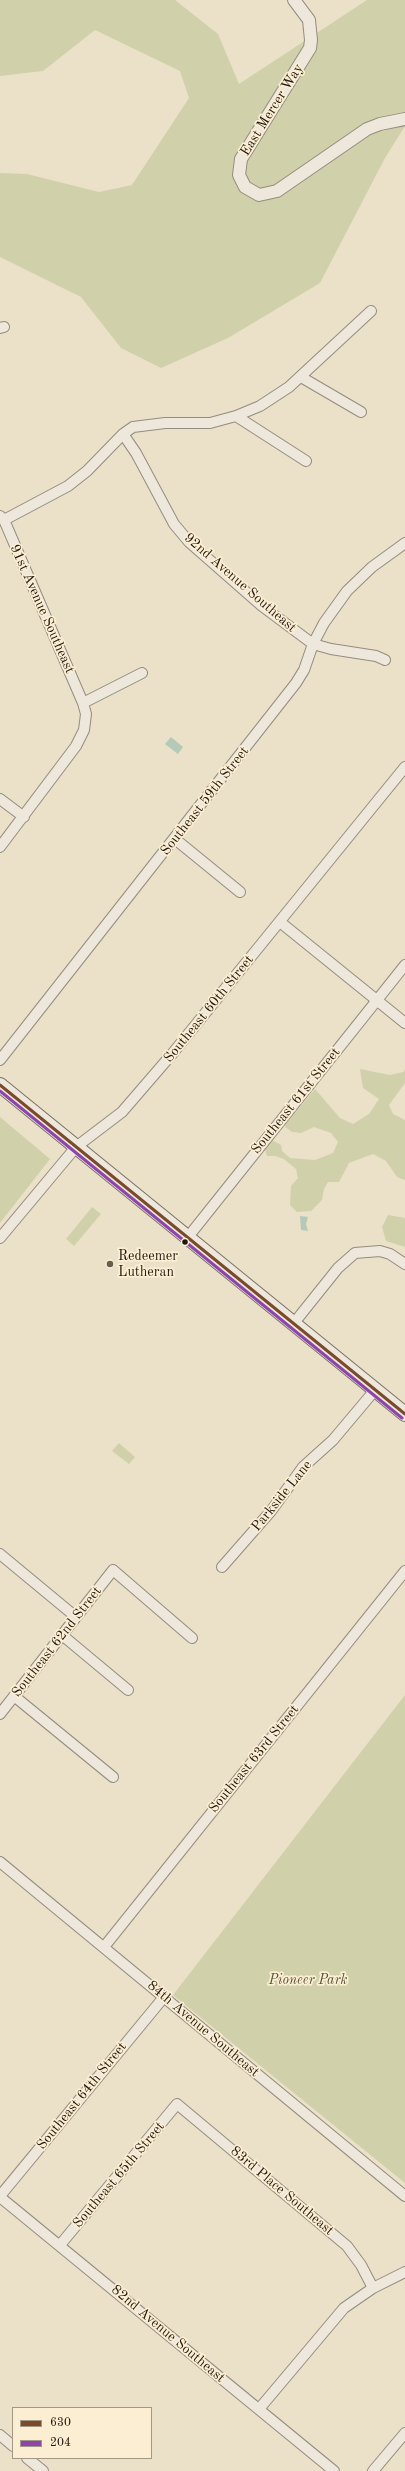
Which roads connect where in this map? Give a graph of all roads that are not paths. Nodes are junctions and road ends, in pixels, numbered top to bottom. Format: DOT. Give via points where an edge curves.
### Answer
graph roads {
  1 [pos="294,0"];
  2 [pos="405,119"];
  3 [pos="370,311"];
  4 [pos="301,377"];
  5 [pos="362,412"];
  6 [pos="236,416"];
  7 [pos="123,434"];
  8 [pos="306,461"];
  9 [pos="2,518"];
  10 [pos="405,543"];
  11 [pos="313,644"];
  12 [pos="386,660"];
  13 [pos="142,673"];
  14 [pos="83,703"];
  15 [pos="405,767"];
  16 [pos="0,799"];
  17 [pos="24,817"];
  18 [pos="175,840"];
  19 [pos="0,847"];
  20 [pos="240,892"];
  21 [pos="280,922"];
  22 [pos="405,965"];
  23 [pos="377,1000"];
  24 [pos="405,1023"];
  25 [pos="0,1060"];
  26 [pos="0,1085"];
  27 [pos="76,1147"];
  28 [pos="188,1237"];
  29 [pos="0,1238"];
  30 [pos="405,1264"];
  31 [pos="294,1323"];
  32 [pos="375,1390"];
  33 [pos="405,1414"];
  34 [pos="0,1554"];
  35 [pos="222,1567"];
  36 [pos="405,1571"];
  37 [pos="76,1617"];
  38 [pos="62,1635"];
  39 [pos="192,1638"];
  40 [pos="128,1690"];
  41 [pos="14,1696"];
  42 [pos="1,1711"];
  43 [pos="113,1777"];
  44 [pos="0,1862"];
  45 [pos="104,1947"];
  46 [pos="164,1997"];
  47 [pos="177,2104"];
  48 [pos="0,2196"];
  49 [pos="405,2196"];
  50 [pos="60,2245"];
  51 [pos="405,2272"];
  52 [pos="374,2288"];
  53 [pos="258,2409"];
  54 [pos="405,2433"];
  55 [pos="0,2435"];
  56 [pos="12,2445"];
  57 [pos="29,2459"];
  58 [pos="43,2471"];
  59 [pos="334,2471"];
  60 [pos="373,2471"];
  1 -- 2 [label="street, East Mercer Way" via="309,20 310,48 241,159 240,175 245,187 260,195 277,191 367,130 380,124"];
  3 -- 4 [label="street"];
  4 -- 5 [label="street"];
  4 -- 6 [label="street" via="260,406"];
  6 -- 7 [label="street" via="196,425 147,424 133,427"];
  6 -- 8 [label="street"];
  7 -- 9 [label="street" via="87,471 68,486"];
  7 -- 11 [label="street, 92nd Avenue Southeast" via="136,453 166,513 189,542 262,606"];
  9 -- 14 [label="street, 91st Avenue Southeast"];
  10 -- 11 [label="street, Southeast 59th Street" via="358,578 324,623"];
  11 -- 12 [label="street, 92nd Avenue Southeast"];
  11 -- 18 [label="street, Southeast 59th Street" via="304,670 296,683"];
  13 -- 14 [label="street"];
  14 -- 17 [label="street, 91st Avenue Southeast" via="86,714 84,730 76,746"];
  15 -- 21 [label="street, Southeast 60th Street"];
  16 -- 17 [label="street"];
  17 -- 19 [label="street, 91st Avenue Southeast"];
  18 -- 20 [label="street"];
  18 -- 25 [label="street, Southeast 59th Street"];
  21 -- 23 [label="street"];
  21 -- 27 [label="street, Southeast 60th Street" via="122,1112"];
  22 -- 23 [label="street, Southeast 61st Street"];
  23 -- 24 [label="street"];
  23 -- 28 [label="street, Southeast 61st Street"];
  26 -- 27 [label="main road"];
  27 -- 28 [label="main road"];
  27 -- 29 [label="street, Southeast 60th Street"];
  28 -- 31 [label="main road"];
  30 -- 31 [label="street" via="380,1251 355,1253 342,1263"];
  31 -- 32 [label="main road"];
  32 -- 33 [label="main road"];
  32 -- 35 [label="street, Parkside Lane" via="333,1440 303,1467 271,1511"];
  34 -- 37 [label="street"];
  36 -- 45 [label="street, Southeast 63rd Street"];
  37 -- 38 [label="street, Southeast 62nd Street"];
  37 -- 39 [label="street, Southeast 62nd Street" via="113,1570"];
  38 -- 40 [label="street"];
  38 -- 41 [label="street, Southeast 62nd Street"];
  41 -- 42 [label="street, Southeast 62nd Street"];
  41 -- 43 [label="street"];
  44 -- 45 [label="street, 84th Avenue Southeast"];
  45 -- 46 [label="street, 84th Avenue Southeast"];
  46 -- 48 [label="street, Southeast 64th Street"];
  46 -- 49 [label="street, 84th Avenue Southeast"];
  47 -- 50 [label="street, Southeast 65th Street"];
  47 -- 52 [label="street, 83rd Place Southeast" via="347,2246 361,2264"];
  48 -- 50 [label="street, 82nd Avenue Southeast"];
  50 -- 53 [label="street, 82nd Avenue Southeast"];
  51 -- 52 [label="street"];
  52 -- 53 [label="street" via="353,2300 333,2318"];
  53 -- 59 [label="street, 82nd Avenue Southeast"];
  54 -- 60 [label="street"];
  55 -- 56 [label="street"];
  57 -- 58 [label="street"];
}
